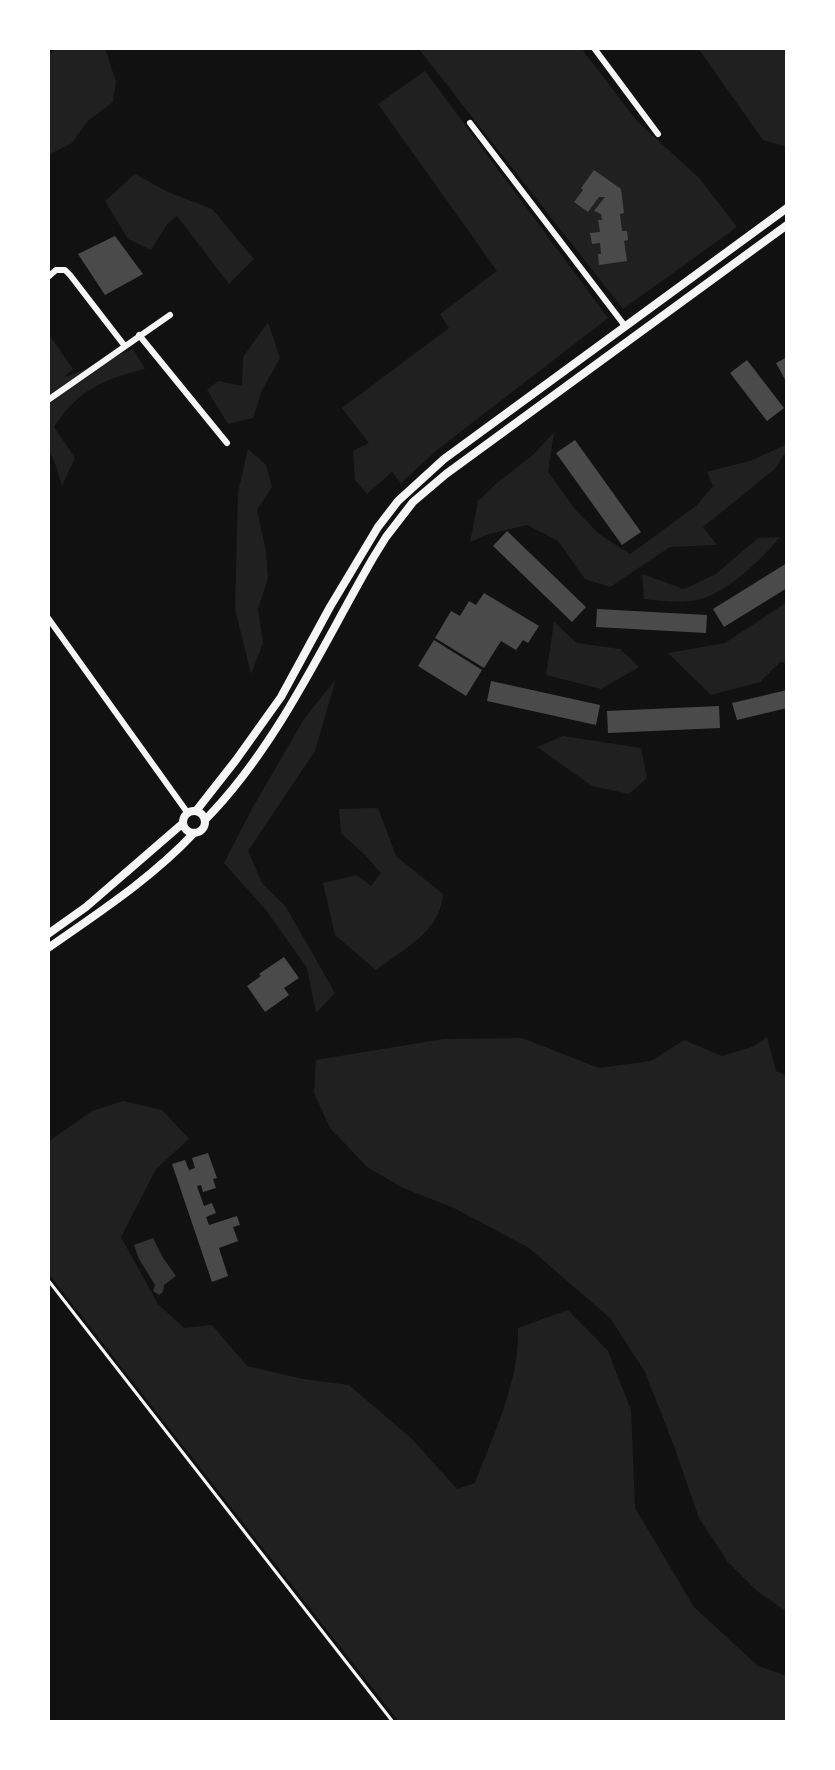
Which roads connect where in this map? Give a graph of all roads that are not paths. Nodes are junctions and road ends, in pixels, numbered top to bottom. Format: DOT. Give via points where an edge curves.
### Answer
graph roads {
  1 [pos="594,48"];
  2 [pos="470,123"];
  3 [pos="658,134"];
  4 [pos="787,208"];
  5 [pos="787,225"];
  6 [pos="712,263"];
  7 [pos="721,273"];
  8 [pos="48,277"];
  9 [pos="170,315"];
  10 [pos="625,326"];
  11 [pos="139,335"];
  12 [pos="124,345"];
  13 [pos="48,400"];
  14 [pos="227,443"];
  15 [pos="48,618"];
  16 [pos="192,812"];
  17 [pos="205,820"];
  18 [pos="182,824"];
  19 [pos="194,833"];
  20 [pos="48,934"];
  21 [pos="48,948"];
  22 [pos="48,1280"];
  23 [pos="393,1722"];
  1 -- 3 [label="street"];
  2 -- 10 [label="street"];
  4 -- 6 [label="street"];
  5 -- 7 [label="street"];
  6 -- 7 [label="street"];
  6 -- 10 [label="street"];
  7 -- 17 [label="street" via="413,502 373,558 272,737"];
  8 -- 12 [label="street" via="65,270"];
  9 -- 11 [label="street"];
  10 -- 16 [label="street" via="444,459 398,501 281,697"];
  11 -- 12 [label="street"];
  11 -- 14 [label="street"];
  12 -- 13 [label="street"];
  15 -- 16 [label="street"];
  16 -- 17 [label="street"];
  16 -- 18 [label="street"];
  17 -- 19 [label="street" via="203,829"];
  18 -- 19 [label="street"];
  18 -- 20 [label="street"];
  19 -- 21 [label="street" via="150,873"];
  22 -- 23 [label="lane"];
}
